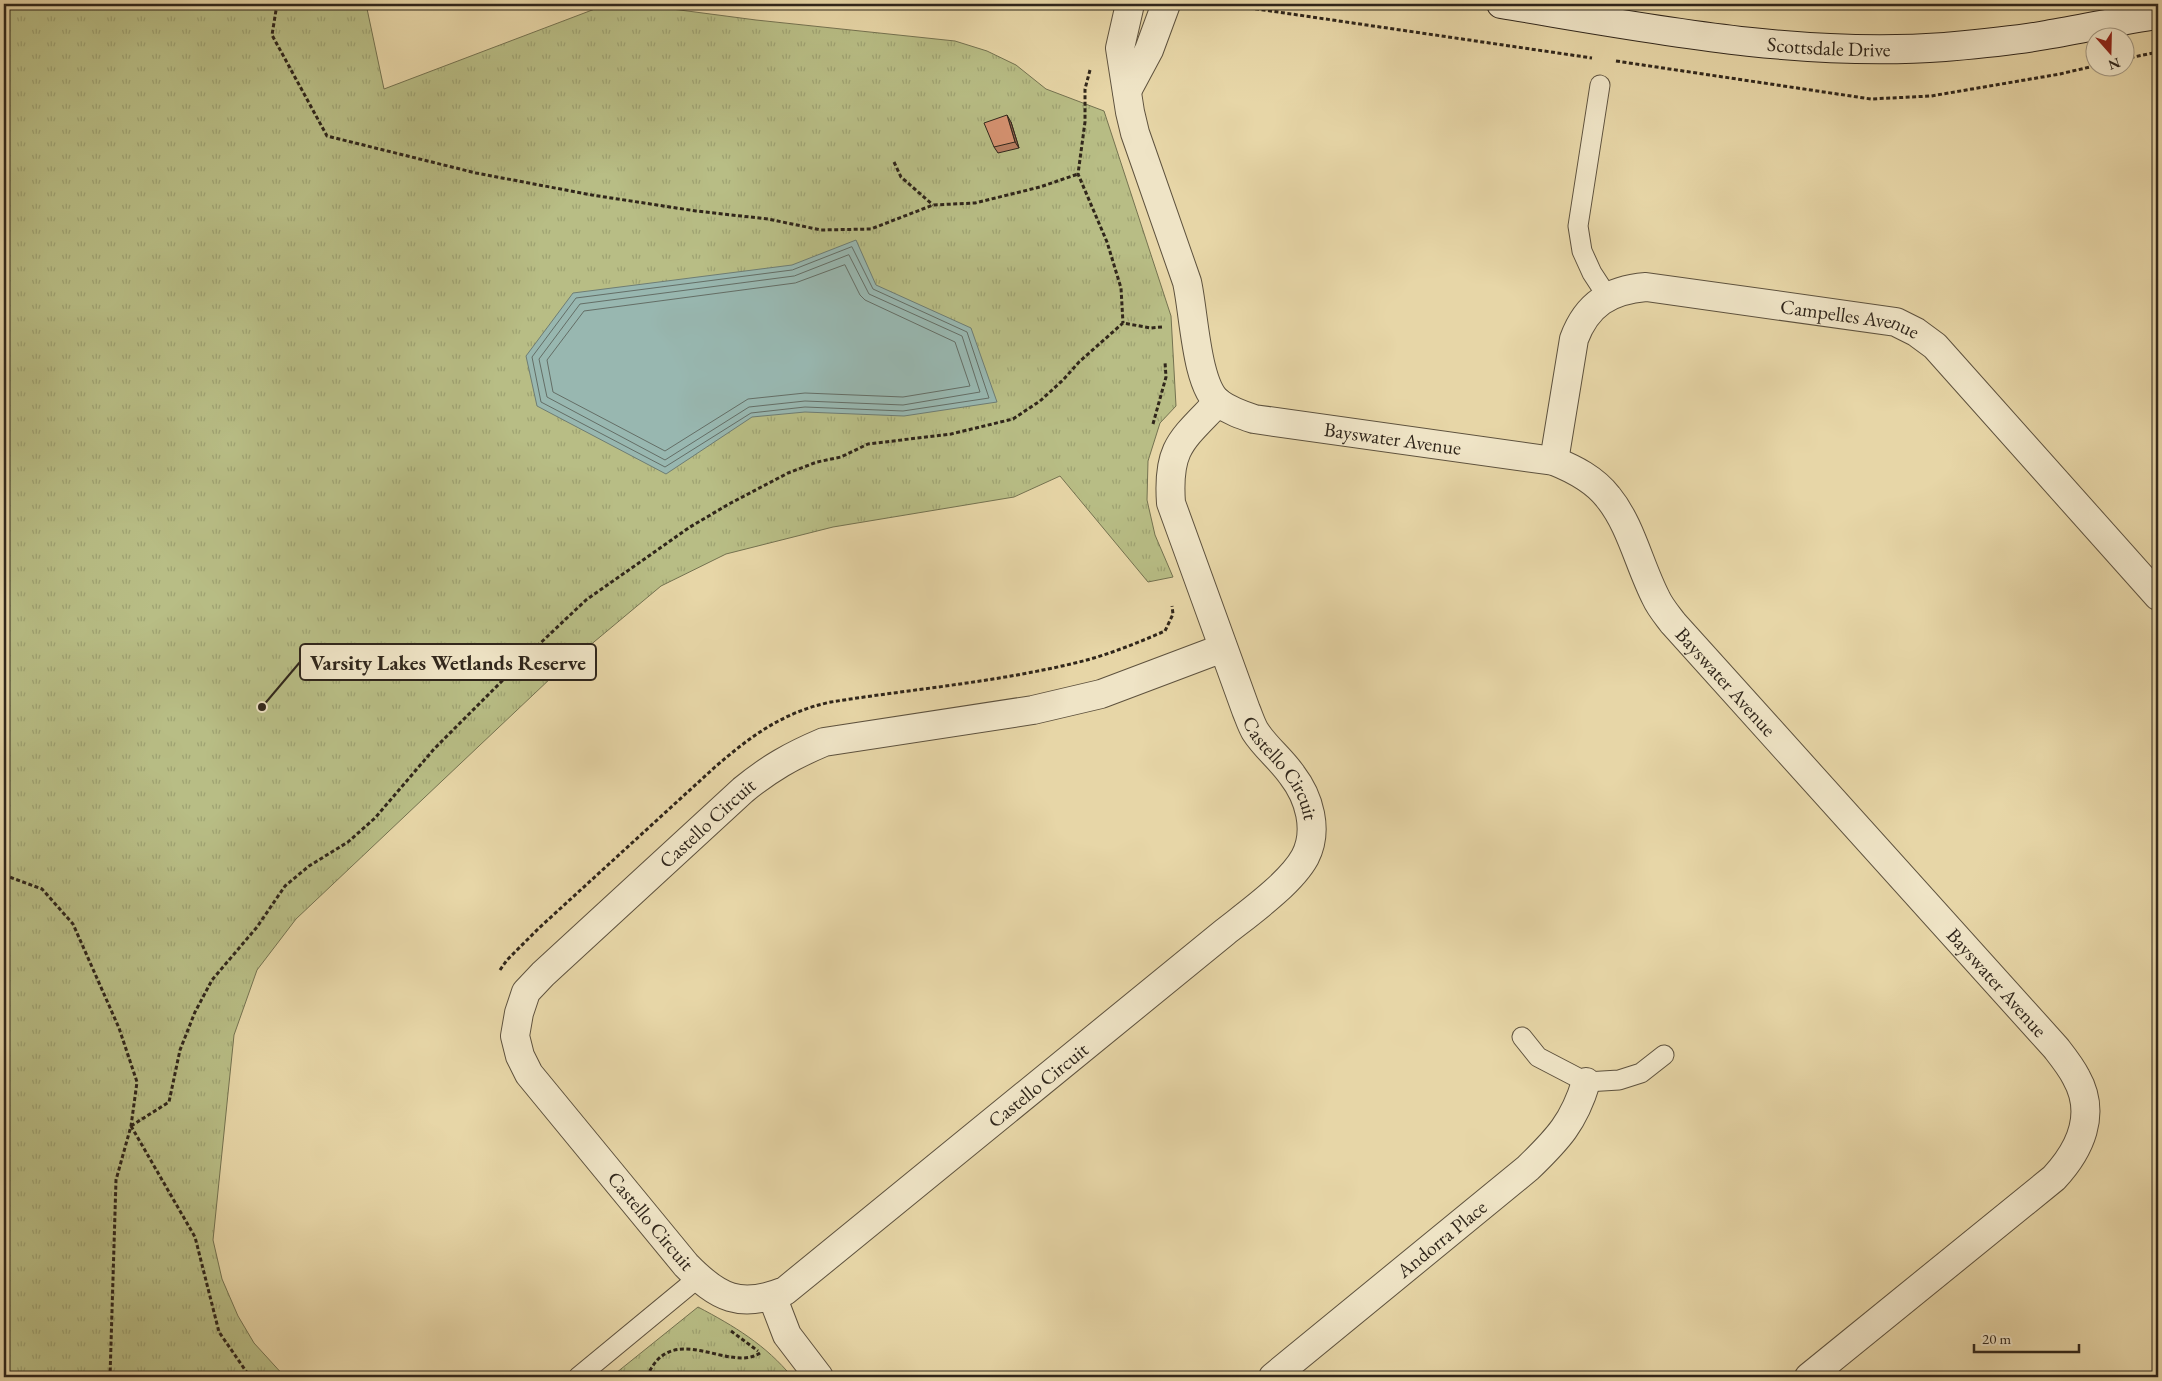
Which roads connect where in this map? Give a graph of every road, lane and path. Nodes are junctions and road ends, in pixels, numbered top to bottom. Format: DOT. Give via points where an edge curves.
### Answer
graph roads {
  1 [pos="277,4"];
  2 [pos="1130,4"];
  3 [pos="1166,4"];
  4 [pos="1223,4"];
  5 [pos="1228,4"];
  6 [pos="1500,4"];
  7 [pos="2158,15"];
  8 [pos="2158,52"];
  9 [pos="2134,57"];
  10 [pos="1600,85"];
  11 [pos="1085,89"];
  12 [pos="1126,91"];
  13 [pos="894,162"];
  14 [pos="1078,174"];
  15 [pos="933,205"];
  16 [pos="1608,296"];
  17 [pos="1123,323"];
  18 [pos="1164,335"];
  19 [pos="1165,360"];
  20 [pos="1218,402"];
  21 [pos="1152,429"];
  22 [pos="1554,462"];
  23 [pos="2158,596"];
  24 [pos="1172,599"];
  25 [pos="1223,648"];
  26 [pos="4,875"];
  27 [pos="496,976"];
  28 [pos="1522,1037"];
  29 [pos="1664,1055"];
  30 [pos="1586,1082"];
  31 [pos="131,1126"];
  32 [pos="698,1278"];
  33 [pos="772,1296"];
  34 [pos="724,1327"];
  35 [pos="787,1335"];
  36 [pos="760,1353"];
  37 [pos="766,1359"];
  38 [pos="110,1377"];
  39 [pos="250,1377"];
  40 [pos="578,1377"];
  41 [pos="648,1377"];
  42 [pos="819,1377"];
  43 [pos="1273,1377"];
  44 [pos="1809,1377"];
  1 -- 15 [label="path" via="272,35 327,136 476,173 573,192 768,219 821,230 870,228"];
  2 -- 12 [label="street, Bayswater Avenue" via="1120,48"];
  3 -- 12 [label="street" via="1149,50"];
  4 -- 5 [label="path"];
  6 -- 7 [label="street, Scottsdale Drive" via="1736,41 1853,48 1944,47 2044,36"];
  8 -- 9 [label="path"];
  10 -- 16 [label="lane" via="1578,226 1582,251"];
  11 -- 14 [label="path"];
  12 -- 20 [label="street, Bayswater Avenue" via="1135,133 1187,282 1200,368 1208,389"];
  13 -- 15 [label="path" via="901,177"];
  14 -- 15 [label="path" via="975,203"];
  14 -- 17 [label="path" via="1107,242 1120,288"];
  16 -- 22 [label="street, Campelles Avenue" via="1580,322 1574,339"];
  16 -- 23 [label="street, Campelles Avenue" via="1626,289 1646,287 1896,322 1916,332 1935,346"];
  17 -- 18 [label="path" via="1164,327"];
  17 -- 31 [label="path" via="1040,401 1013,419 951,434 868,444 841,457 788,473 690,527 586,600 434,749 376,818 285,886 257,927 212,980 180,1050 169,1102"];
  19 -- 21 [label="path" via="1166,377"];
  20 -- 22 [label="street, Bayswater Avenue" via="1254,418"];
  20 -- 25 [label="street, Castello Circuit" via="1176,450 1170,486 1171,503 1179,528"];
  22 -- 44 [label="street, Bayswater Avenue" via="1590,479 1608,497 1624,524 1656,599 1673,623 2056,1048 2077,1078 2085,1099 2086,1122 2081,1139 2068,1163 2054,1178"];
  24 -- 27 [label="path" via="1173,614 1165,631 1081,662 1024,674 823,704 774,722 715,767 539,928 506,960"];
  25 -- 32 [label="street, Castello Circuit" via="1101,694 1067,703 824,742 793,755 767,770 743,790 526,992 516,1036 520,1056 529,1074"];
  25 -- 33 [label="street, Castello Circuit" via="1256,731 1303,792 1311,817 1311,838 1305,856 1293,874 804,1276 785,1291"];
  26 -- 31 [label="path" via="42,889 73,924 119,1028 137,1082"];
  28 -- 30 [label="lane" via="1538,1057"];
  29 -- 30 [label="lane" via="1641,1073 1620,1080"];
  30 -- 43 [label="street, Andorra Place" via="1579,1106 1558,1139 1528,1168"];
  31 -- 38 [label="path" via="116,1180"];
  31 -- 39 [label="path" via="194,1237 219,1332"];
  32 -- 33 [label="street, Castello Circuit" via="728,1297 750,1301"];
  32 -- 40 [label="lane"];
  33 -- 35 [label="street"];
  34 -- 36 [label="path"];
  35 -- 36 [label="path"];
  35 -- 42 [label="street"];
  36 -- 37 [label="path"];
  36 -- 41 [label="path" via="739,1357 685,1348 659,1358"];
}
